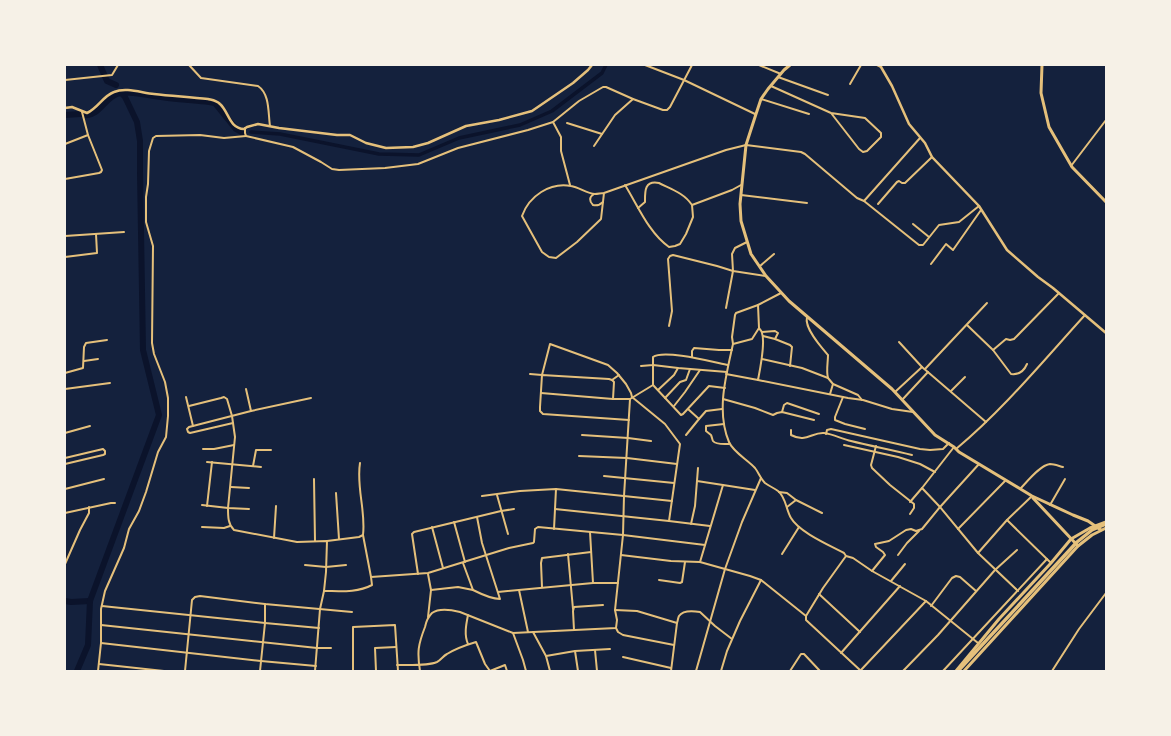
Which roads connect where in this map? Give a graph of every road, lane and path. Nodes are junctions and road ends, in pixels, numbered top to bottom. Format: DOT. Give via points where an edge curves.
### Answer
graph roads {
  1 [pos="118,65"];
  2 [pos="189,65"];
  3 [pos="592,65"];
  4 [pos="645,65"];
  5 [pos="692,65"];
  6 [pos="759,65"];
  7 [pos="790,65"];
  8 [pos="861,65"];
  9 [pos="877,65"];
  10 [pos="1042,65"];
  11 [pos="881,66"];
  12 [pos="780,75"];
  13 [pos="65,80"];
  14 [pos="684,80"];
  15 [pos="850,84"];
  16 [pos="771,86"];
  17 [pos="828,95"];
  18 [pos="633,99"];
  19 [pos="761,100"];
  20 [pos="65,108"];
  21 [pos="82,111"];
  22 [pos="831,113"];
  23 [pos="756,114"];
  24 [pos="809,114"];
  25 [pos="1106,120"];
  26 [pos="553,122"];
  27 [pos="567,123"];
  28 [pos="270,126"];
  29 [pos="245,128"];
  30 [pos="602,134"];
  31 [pos="88,135"];
  32 [pos="246,136"];
  33 [pos="920,138"];
  34 [pos="65,144"];
  35 [pos="746,145"];
  36 [pos="594,146"];
  37 [pos="932,157"];
  38 [pos="1071,166"];
  39 [pos="65,179"];
  40 [pos="742,184"];
  41 [pos="625,185"];
  42 [pos="570,186"];
  43 [pos="604,193"];
  44 [pos="594,194"];
  45 [pos="741,195"];
  46 [pos="864,201"];
  47 [pos="603,202"];
  48 [pos="1106,202"];
  49 [pos="807,203"];
  50 [pos="878,204"];
  51 [pos="692,205"];
  52 [pos="979,206"];
  53 [pos="638,208"];
  54 [pos="981,210"];
  55 [pos="913,224"];
  56 [pos="124,232"];
  57 [pos="96,234"];
  58 [pos="65,236"];
  59 [pos="929,236"];
  60 [pos="747,242"];
  61 [pos="774,254"];
  62 [pos="65,257"];
  63 [pos="931,264"];
  64 [pos="759,267"];
  65 [pos="733,271"];
  66 [pos="766,276"];
  67 [pos="781,293"];
  68 [pos="1059,293"];
  69 [pos="987,303"];
  70 [pos="758,305"];
  71 [pos="726,308"];
  72 [pos="1085,315"];
  73 [pos="808,317"];
  74 [pos="967,325"];
  75 [pos="669,326"];
  76 [pos="759,328"];
  77 [pos="762,332"];
  78 [pos="1106,333"];
  79 [pos="763,336"];
  80 [pos="775,339"];
  81 [pos="107,340"];
  82 [pos="899,342"];
  83 [pos="733,344"];
  84 [pos="732,350"];
  85 [pos="993,350"];
  86 [pos="692,357"];
  87 [pos="98,359"];
  88 [pos="762,359"];
  89 [pos="84,361"];
  90 [pos="653,364"];
  91 [pos="1027,364"];
  92 [pos="728,365"];
  93 [pos="641,366"];
  94 [pos="790,366"];
  95 [pos="922,366"];
  96 [pos="678,368"];
  97 [pos="690,369"];
  98 [pos="925,369"];
  99 [pos="700,370"];
  100 [pos="928,372"];
  101 [pos="65,373"];
  102 [pos="727,373"];
  103 [pos="530,374"];
  104 [pos="542,374"];
  105 [pos="619,375"];
  106 [pos="965,377"];
  107 [pos="828,378"];
  108 [pos="612,380"];
  109 [pos="758,380"];
  110 [pos="110,383"];
  111 [pos="833,384"];
  112 [pos="652,385"];
  113 [pos="725,388"];
  114 [pos="65,389"];
  115 [pos="246,389"];
  116 [pos="658,390"];
  117 [pos="951,391"];
  118 [pos="895,392"];
  119 [pos="541,393"];
  120 [pos="830,394"];
  121 [pos="186,396"];
  122 [pos="843,397"];
  123 [pos="311,398"];
  124 [pos="631,398"];
  125 [pos="665,398"];
  126 [pos="613,399"];
  127 [pos="723,399"];
  128 [pos="863,400"];
  129 [pos="902,400"];
  130 [pos="189,406"];
  131 [pos="674,406"];
  132 [pos="688,409"];
  133 [pos="722,410"];
  134 [pos="251,411"];
  135 [pos="782,412"];
  136 [pos="913,412"];
  137 [pos="819,414"];
  138 [pos="232,416"];
  139 [pos="699,419"];
  140 [pos="629,420"];
  141 [pos="814,420"];
  142 [pos="986,422"];
  143 [pos="233,424"];
  144 [pos="724,424"];
  145 [pos="90,426"];
  146 [pos="193,426"];
  147 [pos="865,429"];
  148 [pos="791,430"];
  149 [pos="65,433"];
  150 [pos="826,434"];
  151 [pos="582,435"];
  152 [pos="686,435"];
  153 [pos="628,438"];
  154 [pos="651,441"];
  155 [pos="729,444"];
  156 [pos="949,444"];
  157 [pos="234,445"];
  158 [pos="844,445"];
  159 [pos="876,446"];
  160 [pos="955,448"];
  161 [pos="203,449"];
  162 [pos="271,450"];
  163 [pos="875,452"];
  164 [pos="912,455"];
  165 [pos="579,456"];
  166 [pos="65,458"];
  167 [pos="627,458"];
  168 [pos="207,462"];
  169 [pos="212,462"];
  170 [pos="360,463"];
  171 [pos="66,464"];
  172 [pos="232,464"];
  173 [pos="677,464"];
  174 [pos="979,464"];
  175 [pos="253,466"];
  176 [pos="262,467"];
  177 [pos="1063,467"];
  178 [pos="698,468"];
  179 [pos="935,472"];
  180 [pos="604,476"];
  181 [pos="625,477"];
  182 [pos="760,478"];
  183 [pos="104,479"];
  184 [pos="314,479"];
  185 [pos="1065,479"];
  186 [pos="1005,481"];
  187 [pos="697,482"];
  188 [pos="674,483"];
  189 [pos="723,485"];
  190 [pos="230,486"];
  191 [pos="249,488"];
  192 [pos="922,488"];
  193 [pos="65,489"];
  194 [pos="1020,489"];
  195 [pos="556,490"];
  196 [pos="755,490"];
  197 [pos="779,492"];
  198 [pos="336,493"];
  199 [pos="496,494"];
  200 [pos="482,496"];
  201 [pos="624,496"];
  202 [pos="1032,496"];
  203 [pos="796,500"];
  204 [pos="672,501"];
  205 [pos="910,502"];
  206 [pos="115,503"];
  207 [pos="202,505"];
  208 [pos="1050,505"];
  209 [pos="207,506"];
  210 [pos="276,506"];
  211 [pos="89,507"];
  212 [pos="787,507"];
  213 [pos="940,507"];
  214 [pos="228,508"];
  215 [pos="249,509"];
  216 [pos="514,509"];
  217 [pos="555,509"];
  218 [pos="501,511"];
  219 [pos="822,513"];
  220 [pos="65,514"];
  221 [pos="910,514"];
  222 [pos="623,515"];
  223 [pos="477,517"];
  224 [pos="1008,520"];
  225 [pos="669,521"];
  226 [pos="454,522"];
  227 [pos="691,524"];
  228 [pos="1106,525"];
  229 [pos="230,526"];
  230 [pos="710,526"];
  231 [pos="1096,526"];
  232 [pos="202,527"];
  233 [pos="432,527"];
  234 [pos="798,527"];
  235 [pos="554,529"];
  236 [pos="958,529"];
  237 [pos="920,530"];
  238 [pos="1101,530"];
  239 [pos="590,532"];
  240 [pos="508,534"];
  241 [pos="363,535"];
  242 [pos="623,535"];
  243 [pos="274,538"];
  244 [pos="339,539"];
  245 [pos="1071,539"];
  246 [pos="315,541"];
  247 [pos="327,541"];
  248 [pos="705,545"];
  249 [pos="1077,547"];
  250 [pos="1017,550"];
  251 [pos="591,552"];
  252 [pos="978,552"];
  253 [pos="568,554"];
  254 [pos="782,554"];
  255 [pos="898,554"];
  256 [pos="621,555"];
  257 [pos="486,556"];
  258 [pos="846,556"];
  259 [pos="1047,559"];
  260 [pos="464,562"];
  261 [pos="685,562"];
  262 [pos="700,562"];
  263 [pos="1051,563"];
  264 [pos="65,564"];
  265 [pos="905,564"];
  266 [pos="305,565"];
  267 [pos="346,565"];
  268 [pos="326,567"];
  269 [pos="443,568"];
  270 [pos="725,569"];
  271 [pos="996,570"];
  272 [pos="872,571"];
  273 [pos="428,573"];
  274 [pos="418,574"];
  275 [pos="371,577"];
  276 [pos="659,580"];
  277 [pos="761,580"];
  278 [pos="891,581"];
  279 [pos="593,583"];
  280 [pos="618,583"];
  281 [pos="570,585"];
  282 [pos="900,586"];
  283 [pos="542,588"];
  284 [pos="431,590"];
  285 [pos="473,590"];
  286 [pos="519,590"];
  287 [pos="1018,590"];
  288 [pos="324,591"];
  289 [pos="976,591"];
  290 [pos="498,592"];
  291 [pos="1106,593"];
  292 [pos="819,594"];
  293 [pos="926,601"];
  294 [pos="265,604"];
  295 [pos="603,605"];
  296 [pos="102,606"];
  297 [pos="931,606"];
  298 [pos="320,609"];
  299 [pos="573,609"];
  300 [pos="616,610"];
  301 [pos="352,612"];
  302 [pos="190,615"];
  303 [pos="468,615"];
  304 [pos="806,616"];
  305 [pos="428,618"];
  306 [pos="950,620"];
  307 [pos="711,621"];
  308 [pos="265,623"];
  309 [pos="677,623"];
  310 [pos="101,626"];
  311 [pos="319,628"];
  312 [pos="616,628"];
  313 [pos="574,630"];
  314 [pos="513,632"];
  315 [pos="528,632"];
  316 [pos="533,632"];
  317 [pos="860,632"];
  318 [pos="188,635"];
  319 [pos="732,639"];
  320 [pos="974,639"];
  321 [pos="263,642"];
  322 [pos="101,643"];
  323 [pos="978,643"];
  324 [pos="468,644"];
  325 [pos="674,645"];
  326 [pos="396,647"];
  327 [pos="317,648"];
  328 [pos="331,648"];
  329 [pos="610,649"];
  330 [pos="595,650"];
  331 [pos="575,651"];
  332 [pos="841,652"];
  333 [pos="186,653"];
  334 [pos="546,656"];
  335 [pos="623,657"];
  336 [pos="261,661"];
  337 [pos="99,664"];
  338 [pos="397,665"];
  339 [pos="419,665"];
  340 [pos="316,666"];
  341 [pos="671,669"];
  342 [pos="818,670"];
  343 [pos="98,671"];
  344 [pos="164,671"];
  345 [pos="185,671"];
  346 [pos="260,671"];
  347 [pos="315,671"];
  348 [pos="354,671"];
  349 [pos="376,671"];
  350 [pos="398,671"];
  351 [pos="420,671"];
  352 [pos="507,671"];
  353 [pos="526,671"];
  354 [pos="550,671"];
  355 [pos="578,671"];
  356 [pos="597,671"];
  357 [pos="696,671"];
  358 [pos="721,671"];
  359 [pos="790,671"];
  360 [pos="861,671"];
  361 [pos="903,671"];
  362 [pos="943,671"];
  363 [pos="958,671"];
  364 [pos="964,671"];
  365 [pos="1052,671"];
  1 -- 13 [label="street" via="112,75"];
  2 -- 28 [label="street" via="201,78 258,86 262,89 267,99"];
  3 -- 28 [label="street" via="573,83 532,111 466,126 413,147 386,148 366,143 350,135"];
  4 -- 14 [label="street"];
  5 -- 14 [label="street"];
  6 -- 12 [label="street"];
  7 -- 12 [label="main road"];
  8 -- 15 [label="street"];
  9 -- 11 [label="street"];
  10 -- 38 [label="main road" via="1041,93 1049,127"];
  11 -- 33 [label="street" via="909,124"];
  12 -- 16 [label="main road"];
  12 -- 17 [label="street"];
  14 -- 18 [label="street" via="667,110"];
  14 -- 23 [label="street"];
  16 -- 19 [label="main road"];
  16 -- 22 [label="street"];
  18 -- 26 [label="street" via="603,87 579,101"];
  18 -- 30 [label="street" via="615,115"];
  19 -- 23 [label="main road"];
  19 -- 24 [label="street"];
  20 -- 21 [label="street" via="72,107"];
  21 -- 29 [label="street" via="92,111 112,92 121,89 215,100 235,126"];
  21 -- 31 [label="street"];
  22 -- 22 [label="street" via="863,152 881,137 881,133 865,118"];
  23 -- 35 [label="main road"];
  25 -- 38 [label="street"];
  26 -- 32 [label="street" via="458,148 418,164 385,168 332,169 293,147"];
  26 -- 42 [label="street" via="561,137 560,151"];
  27 -- 30 [label="street"];
  28 -- 29 [label="street" via="258,124"];
  29 -- 32 [label="street"];
  30 -- 36 [label="street"];
  31 -- 34 [label="street"];
  31 -- 39 [label="street" via="101,172"];
  32 -- 296 [label="street" via="156,136 149,151 146,222 152,246 152,343 168,398 166,437 158,452 139,511 129,529 124,548 105,591"];
  33 -- 37 [label="street"];
  33 -- 46 [label="street"];
  35 -- 40 [label="main road"];
  35 -- 41 [label="street"];
  35 -- 46 [label="street" via="801,152"];
  37 -- 50 [label="street" via="905,183 897,182"];
  37 -- 52 [label="street"];
  38 -- 48 [label="main road"];
  40 -- 45 [label="main road"];
  40 -- 51 [label="street"];
  41 -- 43 [label="street"];
  41 -- 53 [label="street"];
  42 -- 44 [label="street"];
  42 -- 47 [label="street" via="560,185 540,192 522,216 542,252 549,257 556,258 563,253 601,219"];
  43 -- 44 [label="street"];
  43 -- 47 [label="street"];
  44 -- 47 [label="street" via="590,199 593,205"];
  45 -- 49 [label="street"];
  45 -- 60 [label="main road" via="741,221"];
  46 -- 59 [label="street" via="919,245 922,245"];
  51 -- 53 [label="street" via="683,194 655,182 646,187 645,202"];
  51 -- 53 [label="street" via="693,217 686,234 680,244 669,247 656,234"];
  52 -- 54 [label="street"];
  52 -- 59 [label="street" via="959,222 939,225"];
  54 -- 63 [label="street" via="954,250 946,244"];
  54 -- 68 [label="street" via="1007,250"];
  55 -- 59 [label="street"];
  56 -- 57 [label="street"];
  57 -- 58 [label="street"];
  57 -- 62 [label="street" via="97,253"];
  60 -- 64 [label="main road"];
  60 -- 65 [label="street" via="733,250"];
  61 -- 64 [label="street"];
  64 -- 66 [label="main road"];
  65 -- 66 [label="street"];
  65 -- 71 [label="street"];
  65 -- 75 [label="street" via="670,256 668,259 672,311"];
  66 -- 67 [label="main road"];
  67 -- 70 [label="street"];
  67 -- 73 [label="main road"];
  68 -- 72 [label="street"];
  68 -- 85 [label="street" via="1014,339 1006,339"];
  69 -- 74 [label="street"];
  70 -- 76 [label="street"];
  70 -- 83 [label="street" via="736,313"];
  72 -- 78 [label="street"];
  72 -- 142 [label="street"];
  73 -- 107 [label="street" via="808,326 828,355"];
  73 -- 118 [label="main road"];
  74 -- 85 [label="street"];
  74 -- 98 [label="street"];
  76 -- 77 [label="street"];
  76 -- 83 [label="street" via="752,339"];
  77 -- 79 [label="street"];
  77 -- 80 [label="street" via="777,332"];
  79 -- 80 [label="street"];
  79 -- 88 [label="street"];
  80 -- 94 [label="street" via="792,346"];
  81 -- 89 [label="street" via="86,343"];
  82 -- 95 [label="street"];
  83 -- 84 [label="street"];
  84 -- 86 [label="street" via="694,348"];
  84 -- 92 [label="street"];
  85 -- 91 [label="street" via="1011,374 1020,373"];
  86 -- 90 [label="street" via="656,355 653,357"];
  86 -- 92 [label="street"];
  87 -- 89 [label="street"];
  88 -- 94 [label="street"];
  88 -- 109 [label="street"];
  89 -- 101 [label="street" via="82,369"];
  90 -- 93 [label="street"];
  90 -- 96 [label="street"];
  90 -- 112 [label="street"];
  92 -- 102 [label="street"];
  94 -- 107 [label="street"];
  95 -- 98 [label="street"];
  95 -- 118 [label="street"];
  96 -- 97 [label="street"];
  96 -- 116 [label="street"];
  97 -- 99 [label="street"];
  97 -- 125 [label="street" via="686,380 680,382"];
  98 -- 100 [label="street"];
  99 -- 102 [label="street"];
  99 -- 131 [label="street"];
  100 -- 117 [label="street"];
  100 -- 129 [label="street"];
  102 -- 109 [label="street"];
  102 -- 113 [label="street"];
  103 -- 104 [label="street"];
  104 -- 105 [label="street" via="550,344 608,365"];
  104 -- 108 [label="street"];
  104 -- 119 [label="street"];
  105 -- 108 [label="street"];
  105 -- 124 [label="street"];
  106 -- 117 [label="street"];
  107 -- 111 [label="street"];
  108 -- 126 [label="street"];
  109 -- 120 [label="street"];
  110 -- 114 [label="street"];
  111 -- 120 [label="street"];
  111 -- 128 [label="street" via="858,395"];
  112 -- 116 [label="street"];
  112 -- 124 [label="street"];
  113 -- 127 [label="street"];
  113 -- 132 [label="street" via="709,386"];
  115 -- 134 [label="street"];
  116 -- 125 [label="street"];
  117 -- 142 [label="street"];
  118 -- 129 [label="main road"];
  119 -- 126 [label="street"];
  119 -- 140 [label="street" via="542,414"];
  120 -- 122 [label="street"];
  121 -- 130 [label="street"];
  122 -- 128 [label="street"];
  122 -- 147 [label="street" via="835,420"];
  123 -- 134 [label="street"];
  124 -- 126 [label="street"];
  124 -- 140 [label="street"];
  124 -- 173 [label="street" via="665,424 679,442"];
  125 -- 131 [label="street"];
  127 -- 133 [label="street"];
  127 -- 135 [label="street" via="773,415"];
  128 -- 136 [label="street"];
  129 -- 136 [label="main road"];
  130 -- 138 [label="street" via="224,397"];
  130 -- 146 [label="street"];
  131 -- 132 [label="street" via="681,415"];
  132 -- 139 [label="street"];
  133 -- 139 [label="street" via="706,411"];
  133 -- 144 [label="street"];
  134 -- 138 [label="street"];
  135 -- 137 [label="street" via="787,403"];
  135 -- 141 [label="street"];
  136 -- 156 [label="main road" via="935,435"];
  138 -- 143 [label="street"];
  138 -- 146 [label="street"];
  139 -- 152 [label="street"];
  140 -- 153 [label="street"];
  142 -- 160 [label="street"];
  143 -- 146 [label="street" via="189,433 187,429"];
  143 -- 157 [label="street"];
  144 -- 155 [label="street"];
  144 -- 155 [label="street" via="706,426 706,431 711,435 712,441"];
  145 -- 149 [label="street"];
  148 -- 150 [label="street" via="791,436 795,437 806,438"];
  150 -- 156 [label="street" via="827,430 831,429 920,450 943,450"];
  150 -- 159 [label="street"];
  151 -- 153 [label="street"];
  153 -- 154 [label="street"];
  153 -- 167 [label="street"];
  155 -- 182 [label="street" via="756,469"];
  156 -- 160 [label="main road"];
  157 -- 161 [label="street"];
  157 -- 172 [label="street"];
  158 -- 163 [label="street"];
  159 -- 163 [label="street"];
  159 -- 164 [label="street"];
  160 -- 174 [label="main road"];
  160 -- 179 [label="street"];
  162 -- 175 [label="street" via="256,450"];
  163 -- 179 [label="street" via="920,464"];
  163 -- 205 [label="street" via="871,467 873,470"];
  165 -- 167 [label="street"];
  166 -- 171 [label="street"];
  166 -- 171 [label="street" via="103,449 105,451 103,455"];
  167 -- 173 [label="street"];
  167 -- 181 [label="street"];
  168 -- 169 [label="street"];
  169 -- 172 [label="street"];
  169 -- 209 [label="street"];
  170 -- 241 [label="street"];
  172 -- 175 [label="street"];
  172 -- 190 [label="street"];
  173 -- 188 [label="street"];
  174 -- 186 [label="main road"];
  174 -- 213 [label="street"];
  175 -- 176 [label="street"];
  177 -- 194 [label="street" via="1046,465"];
  178 -- 187 [label="street"];
  179 -- 192 [label="street"];
  180 -- 181 [label="street"];
  181 -- 188 [label="street"];
  181 -- 201 [label="street"];
  182 -- 196 [label="street"];
  182 -- 197 [label="street"];
  183 -- 193 [label="street"];
  184 -- 246 [label="street"];
  185 -- 208 [label="street"];
  186 -- 194 [label="main road"];
  186 -- 236 [label="street"];
  187 -- 189 [label="street"];
  187 -- 227 [label="street"];
  188 -- 204 [label="street"];
  189 -- 196 [label="street"];
  189 -- 230 [label="street"];
  190 -- 191 [label="street"];
  190 -- 214 [label="street"];
  192 -- 205 [label="street"];
  192 -- 213 [label="street"];
  194 -- 202 [label="main road"];
  195 -- 199 [label="street"];
  195 -- 201 [label="street"];
  195 -- 217 [label="street"];
  196 -- 270 [label="street"];
  197 -- 203 [label="street" via="787,493"];
  197 -- 212 [label="street"];
  198 -- 244 [label="street"];
  199 -- 200 [label="street"];
  199 -- 218 [label="street"];
  201 -- 204 [label="street"];
  201 -- 222 [label="street"];
  202 -- 208 [label="main road"];
  202 -- 224 [label="street"];
  202 -- 245 [label="main road"];
  203 -- 212 [label="street"];
  203 -- 219 [label="street"];
  204 -- 225 [label="street"];
  205 -- 221 [label="street" via="914,506"];
  206 -- 211 [label="street"];
  207 -- 209 [label="street"];
  208 -- 231 [label="main road"];
  209 -- 214 [label="street"];
  210 -- 243 [label="street"];
  211 -- 220 [label="street"];
  211 -- 264 [label="street"];
  212 -- 234 [label="street" via="791,519"];
  213 -- 236 [label="street"];
  213 -- 237 [label="street"];
  214 -- 215 [label="street"];
  214 -- 229 [label="street"];
  216 -- 218 [label="street"];
  217 -- 222 [label="street"];
  217 -- 235 [label="street"];
  218 -- 223 [label="street"];
  218 -- 240 [label="street"];
  222 -- 225 [label="street"];
  222 -- 242 [label="street"];
  223 -- 226 [label="street"];
  223 -- 257 [label="street"];
  224 -- 252 [label="street"];
  224 -- 259 [label="street"];
  225 -- 227 [label="street"];
  226 -- 233 [label="street"];
  226 -- 260 [label="street"];
  227 -- 230 [label="street"];
  228 -- 231 [label="main road"];
  228 -- 238 [label="main road"];
  228 -- 249 [label="highway" via="1089,535"];
  228 -- 363 [label="highway" via="1092,530 1077,542"];
  229 -- 232 [label="street"];
  229 -- 243 [label="street" via="234,530"];
  230 -- 248 [label="street"];
  231 -- 238 [label="main road"];
  231 -- 245 [label="main road"];
  233 -- 269 [label="street"];
  233 -- 274 [label="street" via="412,533"];
  234 -- 254 [label="street"];
  234 -- 258 [label="street"];
  235 -- 239 [label="street"];
  235 -- 257 [label="street" via="538,527 535,529 533,543"];
  236 -- 252 [label="street"];
  237 -- 255 [label="street"];
  237 -- 272 [label="street" via="906,530 889,541 875,544 884,555"];
  238 -- 249 [label="main road"];
  239 -- 242 [label="street"];
  239 -- 251 [label="street"];
  241 -- 244 [label="street"];
  241 -- 275 [label="street"];
  242 -- 248 [label="street"];
  242 -- 256 [label="street"];
  243 -- 246 [label="street" via="297,542"];
  244 -- 247 [label="street"];
  245 -- 249 [label="main road"];
  245 -- 263 [label="main road"];
  246 -- 247 [label="street"];
  247 -- 268 [label="street"];
  248 -- 262 [label="street"];
  249 -- 363 [label="highway"];
  249 -- 364 [label="main road"];
  250 -- 271 [label="street"];
  251 -- 253 [label="street"];
  251 -- 279 [label="street"];
  252 -- 271 [label="street"];
  253 -- 281 [label="street"];
  253 -- 283 [label="street" via="542,558"];
  256 -- 261 [label="street"];
  256 -- 280 [label="street"];
  257 -- 260 [label="street"];
  257 -- 290 [label="street"];
  258 -- 272 [label="street"];
  258 -- 292 [label="street"];
  259 -- 263 [label="street"];
  259 -- 287 [label="street"];
  260 -- 269 [label="street"];
  260 -- 285 [label="street"];
  261 -- 262 [label="street"];
  261 -- 276 [label="street" via="682,582"];
  262 -- 270 [label="street"];
  263 -- 323 [label="main road"];
  265 -- 278 [label="street"];
  266 -- 268 [label="street"];
  267 -- 268 [label="street"];
  268 -- 288 [label="street"];
  269 -- 273 [label="street"];
  270 -- 277 [label="street"];
  270 -- 307 [label="street"];
  271 -- 287 [label="street"];
  271 -- 289 [label="street"];
  272 -- 278 [label="street"];
  273 -- 274 [label="street"];
  273 -- 284 [label="street"];
  274 -- 275 [label="street"];
  275 -- 288 [label="street" via="372,585 367,587 351,591"];
  277 -- 304 [label="street"];
  277 -- 319 [label="street"];
  278 -- 282 [label="street"];
  279 -- 280 [label="street"];
  279 -- 281 [label="street"];
  280 -- 300 [label="street"];
  281 -- 283 [label="street"];
  281 -- 299 [label="street"];
  282 -- 293 [label="street"];
  282 -- 317 [label="street"];
  283 -- 286 [label="street"];
  284 -- 285 [label="street" via="458,587"];
  284 -- 305 [label="street"];
  285 -- 290 [label="street" via="498,600"];
  286 -- 290 [label="street"];
  286 -- 315 [label="street"];
  287 -- 320 [label="street"];
  288 -- 298 [label="street"];
  289 -- 297 [label="street" via="956,576"];
  289 -- 306 [label="street"];
  291 -- 365 [label="street"];
  292 -- 304 [label="street"];
  292 -- 317 [label="street"];
  293 -- 297 [label="street"];
  293 -- 360 [label="street"];
  294 -- 298 [label="street"];
  294 -- 302 [label="street" via="200,596 192,600"];
  294 -- 308 [label="street"];
  295 -- 299 [label="street" via="576,606"];
  296 -- 302 [label="street"];
  296 -- 310 [label="street"];
  297 -- 306 [label="street"];
  298 -- 301 [label="street"];
  298 -- 311 [label="street"];
  299 -- 313 [label="street"];
  300 -- 309 [label="street" via="637,611"];
  300 -- 312 [label="street"];
  302 -- 308 [label="street"];
  302 -- 318 [label="street"];
  303 -- 305 [label="street" via="452,610 437,611"];
  303 -- 314 [label="street"];
  303 -- 324 [label="street" via="465,628"];
  304 -- 332 [label="street" via="806,620"];
  305 -- 339 [label="street" via="419,643"];
  306 -- 320 [label="street"];
  306 -- 361 [label="street"];
  307 -- 309 [label="street" via="697,611 681,613"];
  307 -- 319 [label="street"];
  307 -- 357 [label="street"];
  308 -- 311 [label="street"];
  308 -- 321 [label="street"];
  309 -- 325 [label="street"];
  310 -- 318 [label="street"];
  310 -- 322 [label="street"];
  311 -- 327 [label="street"];
  312 -- 313 [label="street"];
  312 -- 325 [label="street" via="623,635"];
  313 -- 316 [label="street"];
  314 -- 315 [label="street"];
  314 -- 353 [label="street"];
  315 -- 316 [label="street"];
  316 -- 334 [label="street"];
  317 -- 332 [label="street"];
  318 -- 321 [label="street"];
  318 -- 333 [label="street"];
  319 -- 358 [label="street"];
  320 -- 323 [label="street"];
  320 -- 362 [label="street"];
  321 -- 327 [label="street"];
  321 -- 336 [label="street"];
  322 -- 333 [label="street"];
  322 -- 337 [label="street"];
  323 -- 363 [label="main road"];
  324 -- 339 [label="street" via="449,652 439,661"];
  324 -- 352 [label="street" via="476,642 490,671 505,665"];
  325 -- 341 [label="street"];
  326 -- 338 [label="street"];
  326 -- 348 [label="street" via="395,625 353,627"];
  326 -- 349 [label="street" via="375,648"];
  327 -- 328 [label="street"];
  327 -- 340 [label="street"];
  329 -- 330 [label="street"];
  330 -- 331 [label="street"];
  330 -- 356 [label="street"];
  331 -- 334 [label="street"];
  331 -- 355 [label="street"];
  332 -- 360 [label="street"];
  333 -- 336 [label="street"];
  333 -- 345 [label="street"];
  334 -- 354 [label="street"];
  335 -- 341 [label="street"];
  336 -- 340 [label="street"];
  336 -- 346 [label="street"];
  337 -- 343 [label="street"];
  337 -- 344 [label="street"];
  338 -- 339 [label="street"];
  338 -- 350 [label="street"];
  339 -- 351 [label="street"];
  340 -- 347 [label="street"];
  342 -- 359 [label="street" via="804,654 801,654"];
}
